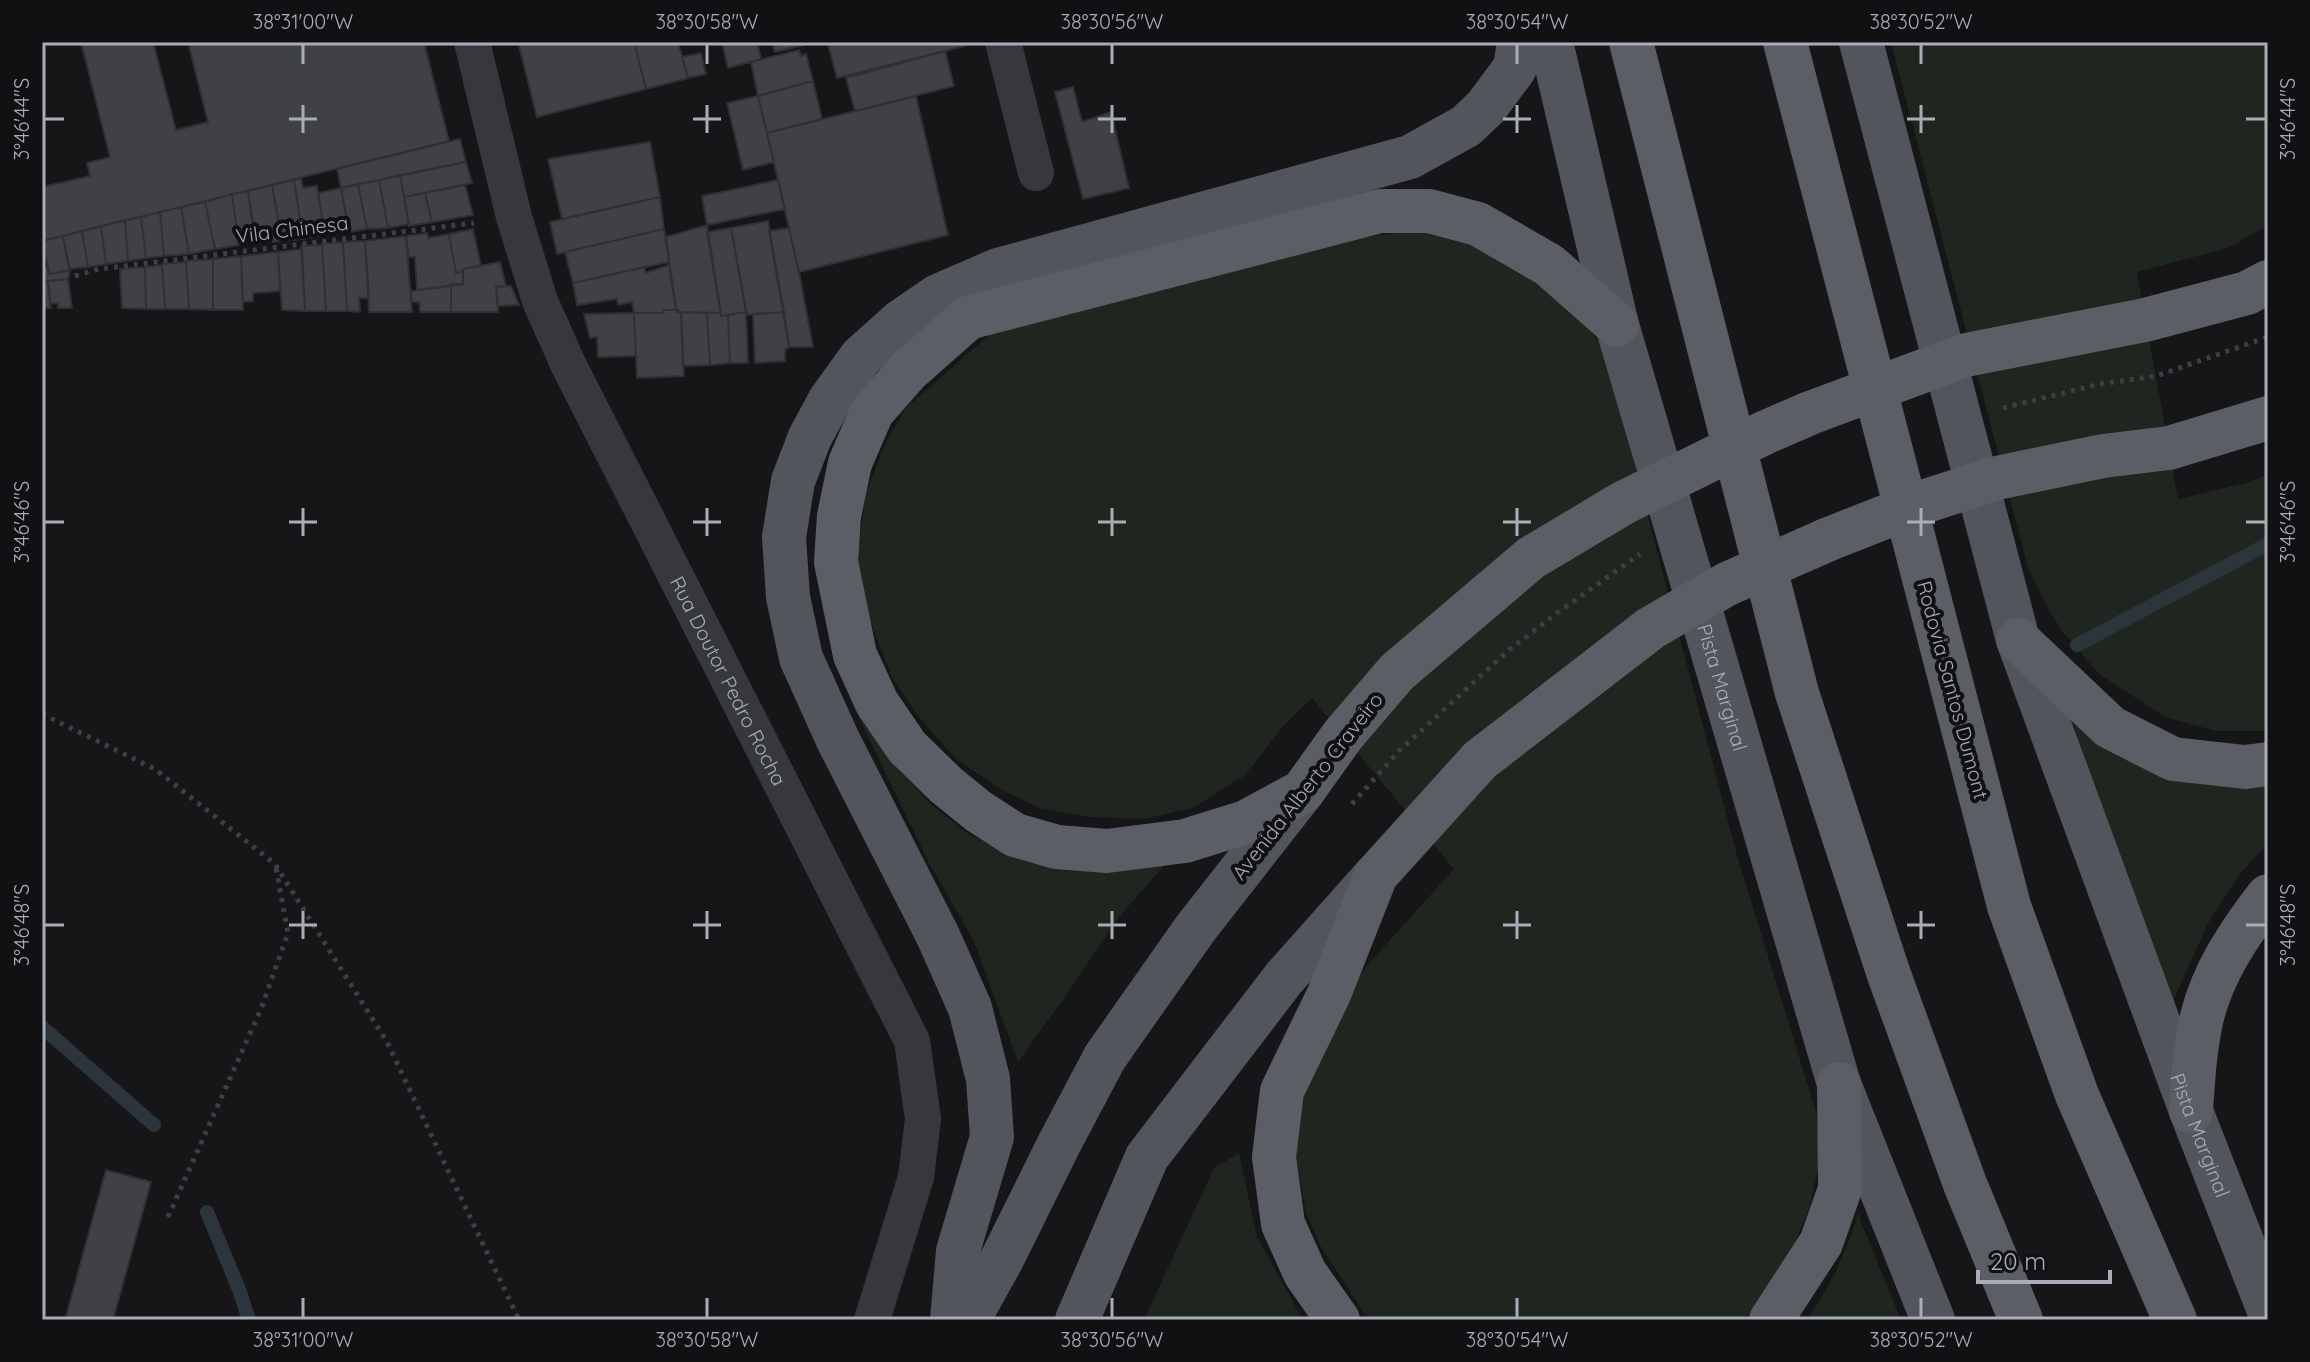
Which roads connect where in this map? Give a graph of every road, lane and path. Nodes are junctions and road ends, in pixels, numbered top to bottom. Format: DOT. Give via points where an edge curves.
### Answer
graph roads {
  1 [pos="472,42"];
  2 [pos="1003,42"];
  3 [pos="1519,42"];
  4 [pos="1551,42"];
  5 [pos="1631,42"];
  6 [pos="1785,42"];
  7 [pos="1861,42"];
  8 [pos="1036,173"];
  9 [pos="514,217"];
  10 [pos="75,276"];
  11 [pos="2268,282"];
  12 [pos="1617,325"];
  13 [pos="2268,337"];
  14 [pos="2156,376"];
  15 [pos="2268,418"];
  16 [pos="1651,545"];
  17 [pos="2018,640"];
  18 [pos="42,714"];
  19 [pos="2268,764"];
  20 [pos="1378,777"];
  21 [pos="1303,791"];
  22 [pos="275,864"];
  23 [pos="1376,875"];
  24 [pos="2268,896"];
  25 [pos="1839,1084"];
  26 [pos="2191,1111"];
  27 [pos="168,1217"];
  28 [pos="2268,1308"];
  29 [pos="519,1320"];
  30 [pos="872,1320"];
  31 [pos="952,1320"];
  32 [pos="968,1320"];
  33 [pos="1077,1320"];
  34 [pos="1338,1320"];
  35 [pos="1771,1320"];
  36 [pos="1933,1320"];
  37 [pos="2021,1320"];
  38 [pos="2175,1320"];
  1 -- 9 [label="street, Rua Doutor Pedro Rocha"];
  2 -- 8 [label="street"];
  3 -- 31 [label="main road" via="1515,68 1486,107 1466,126 1410,157 998,270 938,296 861,357 810,437 793,481 784,537 788,597 801,658 970,1008 988,1079 992,1137 958,1251"];
  4 -- 12 [label="main road, Pista Marginal"];
  5 -- 37 [label="highway" via="1797,693 1888,972"];
  6 -- 38 [label="highway, Rodovia Santos Dumont" via="2009,906 2077,1095"];
  7 -- 17 [label="main road, Pista Marginal"];
  9 -- 10 [label="path, Vila Chinesa"];
  9 -- 30 [label="street, Rua Doutor Pedro Rocha" via="540,301 568,364 912,1041 923,1119 916,1177"];
  11 -- 21 [label="highway, Avenida Alberto Craveiro" via="2247,293 2145,320 1966,355 1810,413 1623,503 1531,558 1397,672"];
  12 -- 21 [label="highway" via="1549,265 1478,224 1429,211 1380,211 968,318 908,371 872,412 850,463 839,516 836,562 844,608 855,655 877,703 907,747 946,785 1015,835 1057,847 1107,851 1185,841 1246,822"];
  12 -- 25 [label="main road, Pista Marginal"];
  13 -- 14 [label="path"];
  15 -- 23 [label="highway" via="2169,448 1997,478 1923,502 1727,584 1651,628 1480,760"];
  16 -- 20 [label="path" via="1509,650 1399,751"];
  17 -- 19 [label="highway" via="2110,727 2173,759 2245,767"];
  17 -- 26 [label="main road, Pista Marginal"];
  18 -- 22 [label="path" via="155,769"];
  21 -- 32 [label="main road, Avenida Alberto Craveiro" via="1195,929 1105,1057"];
  22 -- 27 [label="path" via="288,933 261,1009"];
  22 -- 29 [label="path" via="387,1042"];
  23 -- 33 [label="main road" via="1284,978 1147,1157"];
  23 -- 34 [label="highway" via="1329,994 1282,1091 1274,1157 1283,1224 1305,1273"];
  24 -- 26 [label="highway" via="2216,977 2200,1029"];
  25 -- 35 [label="highway" via="1840,1189 1821,1243"];
  25 -- 36 [label="main road, Pista Marginal"];
  26 -- 28 [label="main road, Pista Marginal"];
}
